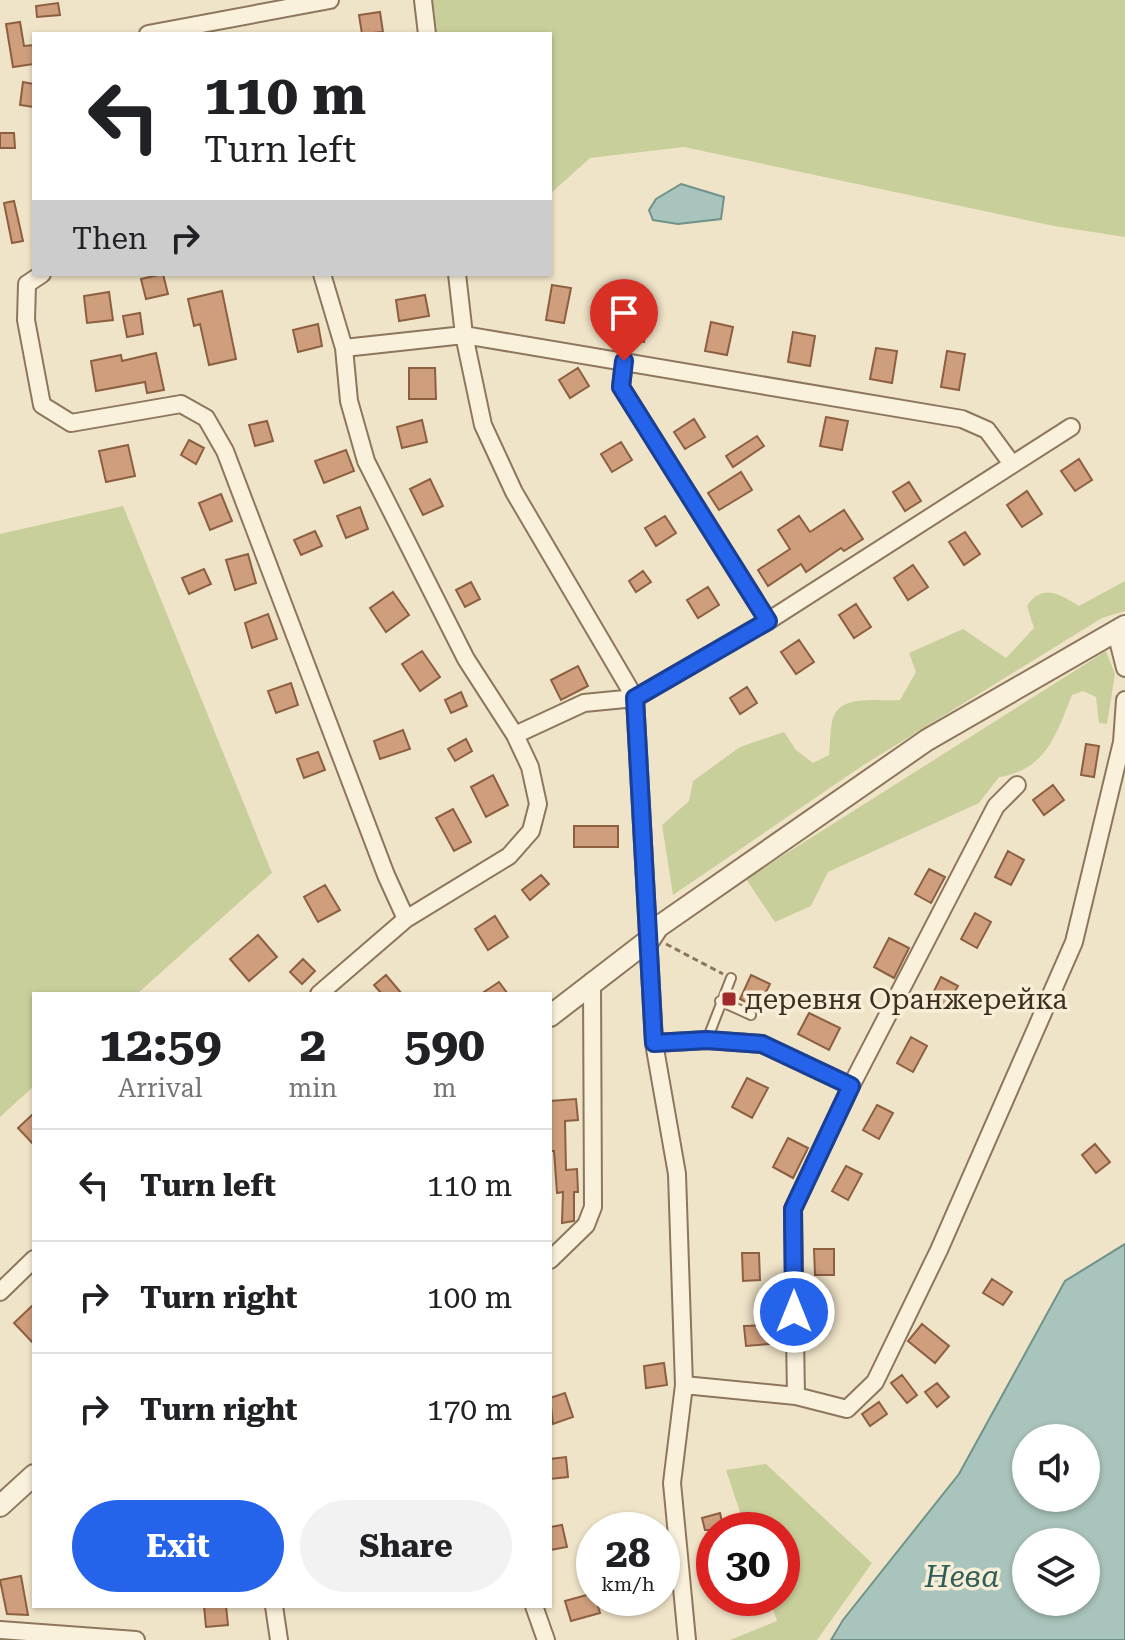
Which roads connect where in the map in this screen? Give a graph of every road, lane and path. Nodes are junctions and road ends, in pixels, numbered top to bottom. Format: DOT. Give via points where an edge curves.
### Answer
graph roads {
  1 [pos="330,0"];
  2 [pos="423,0"];
  3 [pos="159,32"];
  4 [pos="427,32"];
  5 [pos="39,276"];
  6 [pos="323,276"];
  7 [pos="457,276"];
  8 [pos="464,335"];
  9 [pos="344,348"];
  10 [pos="624,361"];
  11 [pos="1071,427"];
  12 [pos="1012,464"];
  13 [pos="768,621"];
  14 [pos="1120,629"];
  15 [pos="1125,668"];
  16 [pos="635,698"];
  17 [pos="1125,700"];
  18 [pos="515,735"];
  19 [pos="1017,785"];
  20 [pos="406,919"];
  21 [pos="650,939"];
  22 [pos="671,948"];
  23 [pos="731,978"];
  24 [pos="592,981"];
  25 [pos="321,992"];
  26 [pos="720,1001"];
  27 [pos="552,1014"];
  28 [pos="751,1015"];
  29 [pos="707,1040"];
  30 [pos="654,1043"];
  31 [pos="851,1086"];
  32 [pos="552,1258"];
  33 [pos="32,1261"];
  34 [pos="0,1292"];
  35 [pos="684,1385"];
  36 [pos="796,1396"];
  37 [pos="32,1477"];
  38 [pos="0,1506"];
  39 [pos="274,1608"];
  40 [pos="535,1608"];
  41 [pos="0,1630"];
  42 [pos="136,1640"];
  43 [pos="279,1640"];
  44 [pos="546,1640"];
  45 [pos="679,1640"];
  46 [pos="687,1640"];
  1 -- 3 [label="street"];
  2 -- 4 [label="street"];
  5 -- 20 [label="street" via="27,284 26,320 42,405 71,423 181,404 206,418 225,451"];
  6 -- 9 [label="street"];
  7 -- 8 [label="street"];
  8 -- 9 [label="street"];
  8 -- 10 [label="street"];
  8 -- 16 [label="street" via="483,425 514,492"];
  9 -- 18 [label="street" via="349,401 366,461 466,659"];
  10 -- 12 [label="street" via="962,419 987,430"];
  10 -- 13 [label="street" via="621,387"];
  11 -- 12 [label="street"];
  12 -- 13 [label="street"];
  13 -- 16 [label="street"];
  14 -- 15 [label="street"];
  14 -- 21 [label="street" via="927,740 731,874 658,927"];
  16 -- 18 [label="street" via="584,703"];
  16 -- 21 [label="street"];
  17 -- 36 [label="street" via="1122,742 1074,942 939,1250 875,1382 847,1409"];
  18 -- 20 [label="street" via="530,767 538,804 531,831 509,856"];
  19 -- 31 [label="street" via="996,806"];
  20 -- 25 [label="street"];
  21 -- 24 [label="street"];
  21 -- 30 [label="street"];
  22 -- 23 [label="path"];
  23 -- 26 [label="lane"];
  24 -- 27 [label="street"];
  24 -- 32 [label="street" via="593,1207 586,1225"];
  26 -- 28 [label="lane"];
  26 -- 29 [label="lane"];
  29 -- 30 [label="street"];
  29 -- 31 [label="street" via="762,1044"];
  30 -- 35 [label="street" via="677,1174"];
  31 -- 36 [label="street" via="793,1209"];
  33 -- 34 [label="street"];
  35 -- 36 [label="street"];
  35 -- 46 [label="street" via="672,1483"];
  37 -- 38 [label="street"];
  39 -- 43 [label="street"];
  40 -- 44 [label="street"];
  41 -- 42 [label="street"];
  45 -- 46 [label="street"];
}
